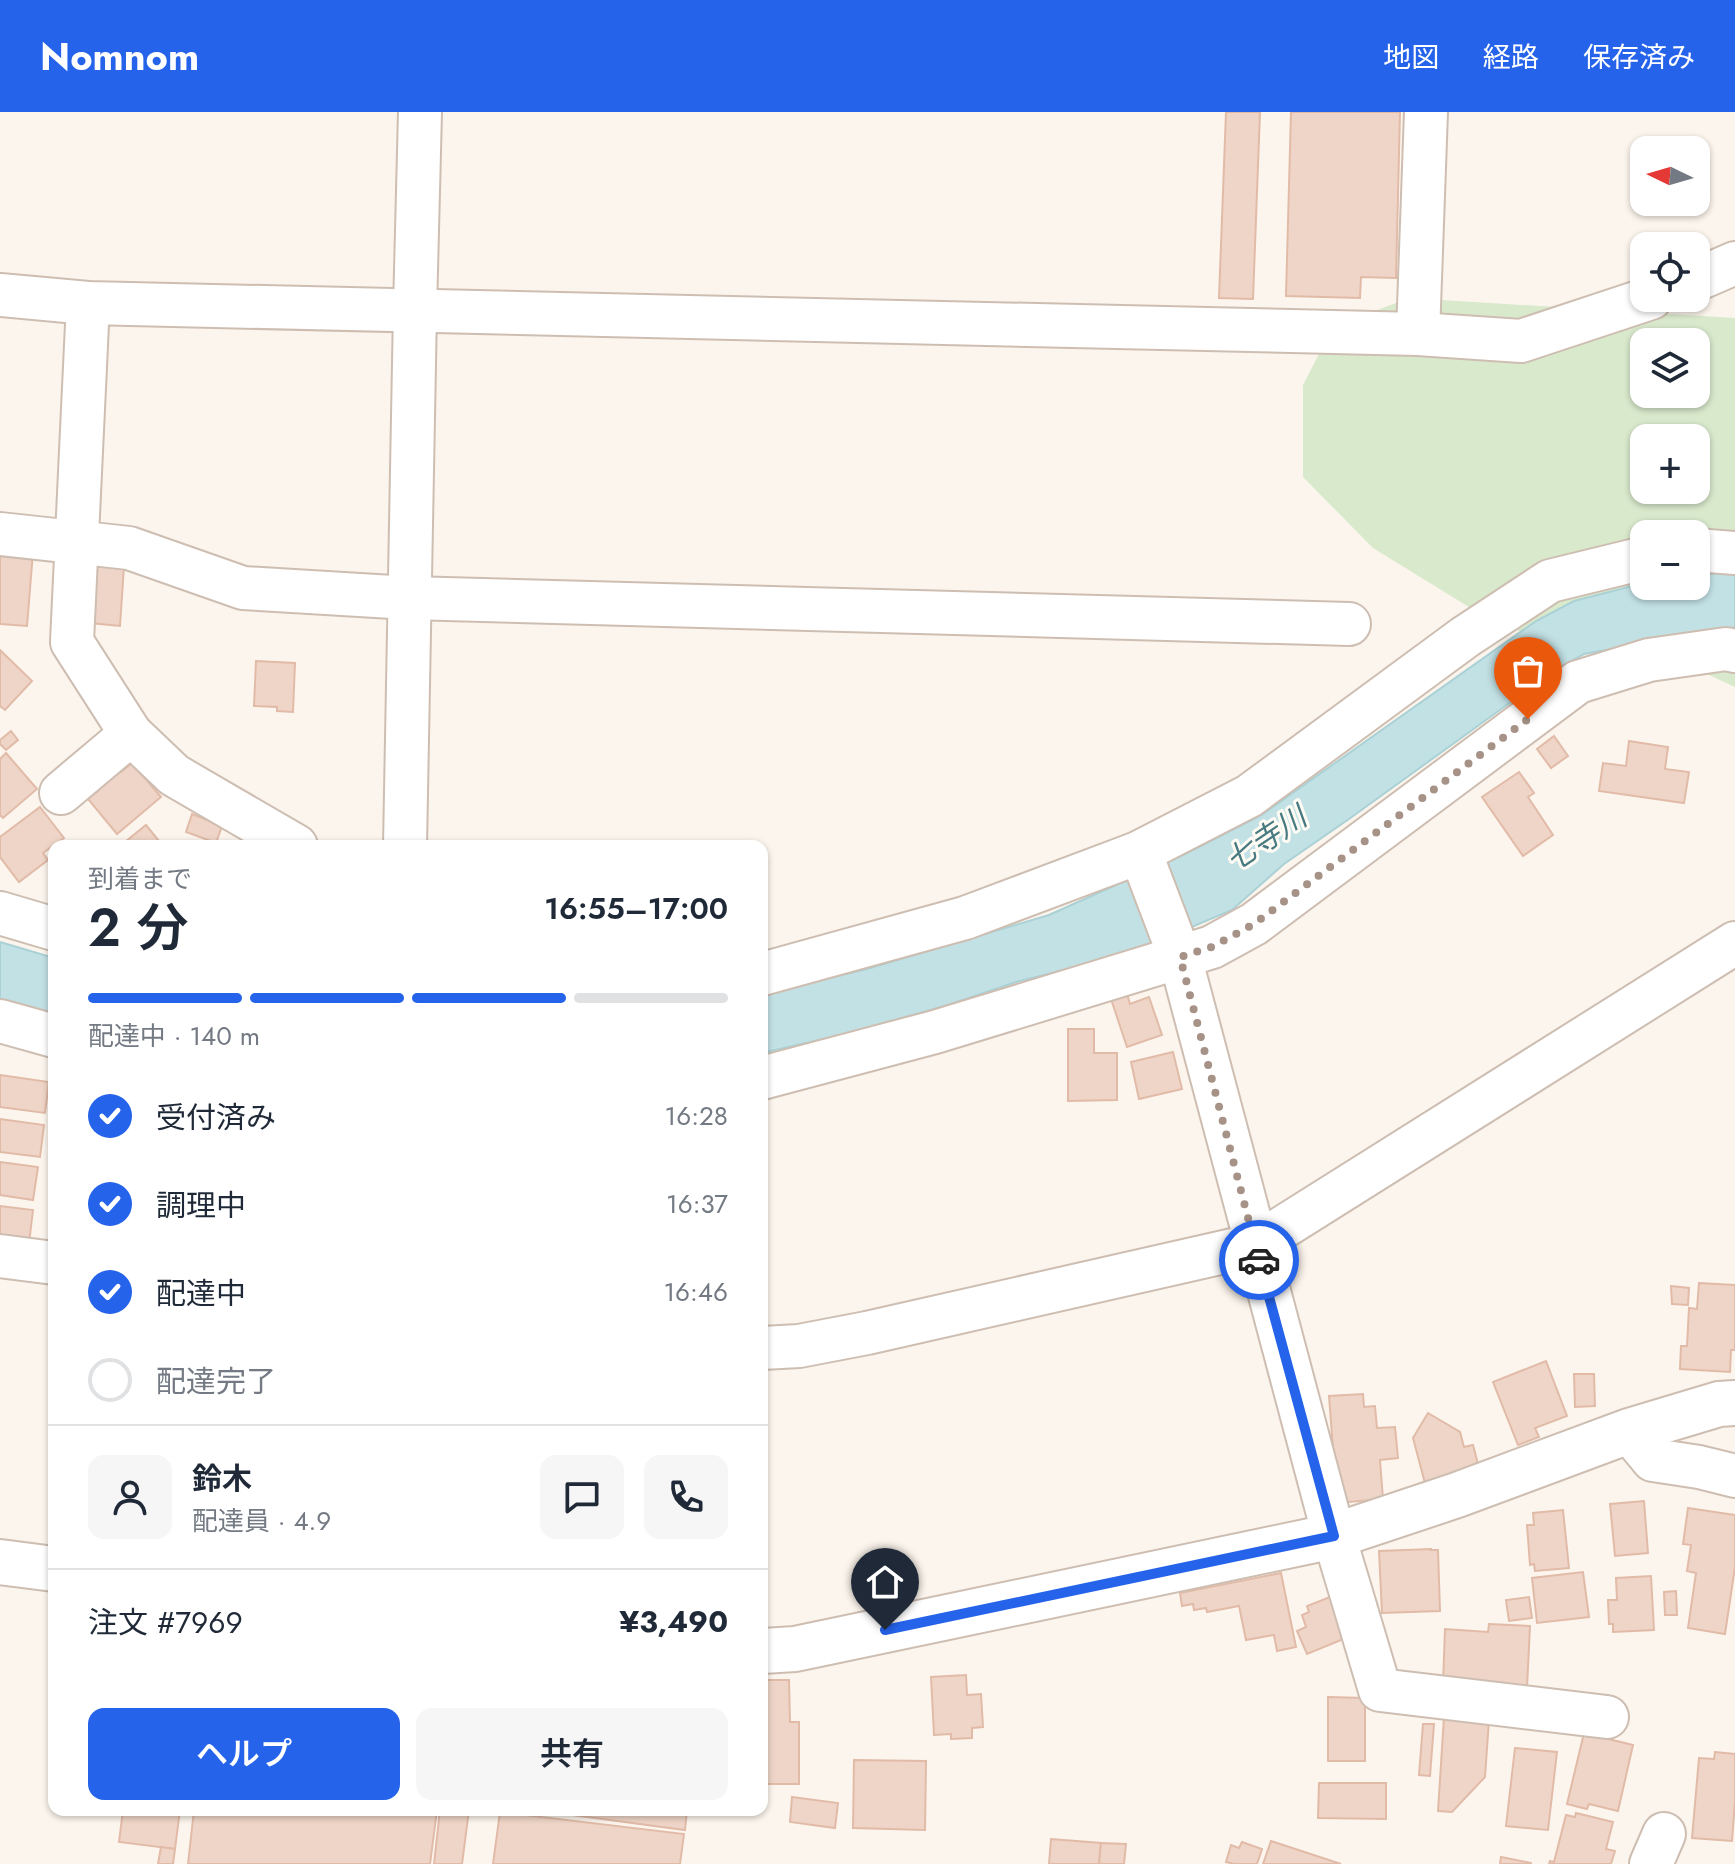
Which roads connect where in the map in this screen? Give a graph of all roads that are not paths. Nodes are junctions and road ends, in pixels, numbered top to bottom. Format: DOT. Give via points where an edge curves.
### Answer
graph roads {
  1 [pos="420,112"];
  2 [pos="1426,112"];
  3 [pos="1735,263"];
  4 [pos="1710,274"];
  5 [pos="0,295"];
  6 [pos="88,303"];
  7 [pos="1630,305"];
  8 [pos="415,310"];
  9 [pos="1418,334"];
  10 [pos="0,534"];
  11 [pos="78,541"];
  12 [pos="1710,551"];
  13 [pos="1735,553"];
  14 [pos="1630,561"];
  15 [pos="409,598"];
  16 [pos="1349,624"];
  17 [pos="1735,651"];
  18 [pos="131,734"];
  19 [pos="61,793"];
  20 [pos="286,840"];
  21 [pos="405,840"];
  22 [pos="1143,862"];
  23 [pos="0,913"];
  24 [pos="48,927"];
  25 [pos="1735,943"];
  26 [pos="1176,948"];
  27 [pos="768,972"];
  28 [pos="0,1021"];
  29 [pos="48,1035"];
  30 [pos="768,1076"];
  31 [pos="1255,1245"];
  32 [pos="0,1256"];
  33 [pos="48,1262"];
  34 [pos="768,1348"];
  35 [pos="1735,1403"];
  36 [pos="1629,1431"];
  37 [pos="1735,1476"];
  38 [pos="1334,1536"];
  39 [pos="0,1562"];
  40 [pos="48,1568"];
  41 [pos="768,1651"];
  42 [pos="1607,1717"];
  1 -- 8 [label="street"];
  2 -- 9 [label="street"];
  3 -- 4 [label="street"];
  5 -- 6 [label="street"];
  6 -- 8 [label="street"];
  6 -- 11 [label="street"];
  7 -- 9 [label="street" via="1521,341"];
  8 -- 9 [label="street"];
  8 -- 15 [label="street"];
  10 -- 11 [label="street"];
  11 -- 15 [label="street" via="129,548 243,588"];
  11 -- 18 [label="street" via="72,642"];
  12 -- 13 [label="street"];
  14 -- 22 [label="street" via="1550,581 1249,796"];
  15 -- 16 [label="street"];
  15 -- 21 [label="street"];
  17 -- 26 [label="street" via="1649,660 1578,682 1254,924 1212,947"];
  18 -- 19 [label="street"];
  18 -- 20 [label="street" via="174,775"];
  22 -- 26 [label="street"];
  22 -- 27 [label="street"];
  23 -- 24 [label="street"];
  25 -- 31 [label="street"];
  26 -- 30 [label="street" via="935,1032"];
  26 -- 31 [label="street"];
  28 -- 29 [label="street"];
  31 -- 34 [label="street" via="867,1333"];
  31 -- 38 [label="street"];
  32 -- 33 [label="street"];
  35 -- 36 [label="street"];
  36 -- 37 [label="street" via="1653,1460"];
  36 -- 38 [label="street"];
  38 -- 41 [label="street"];
  38 -- 42 [label="street" via="1380,1690"];
  39 -- 40 [label="street"];
}
